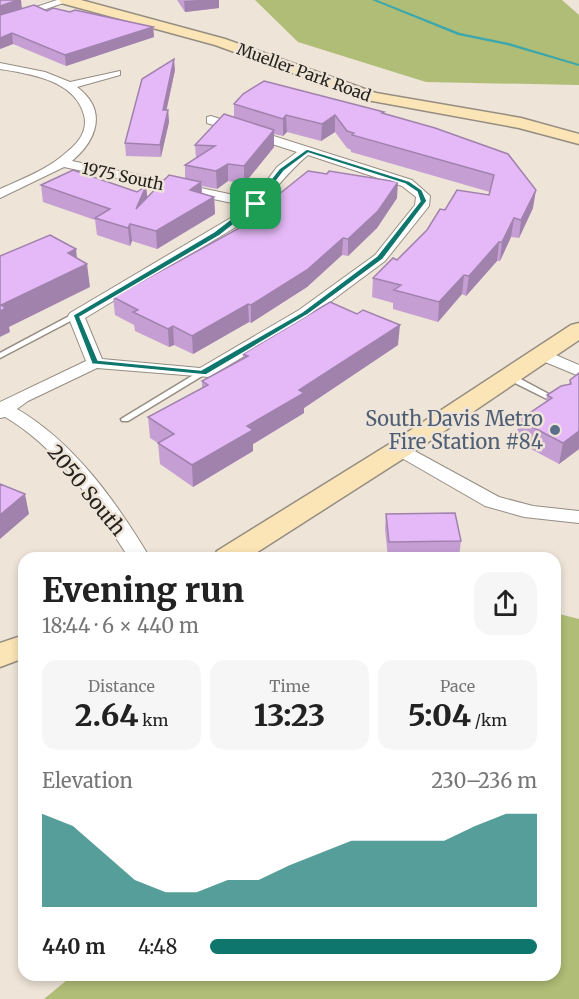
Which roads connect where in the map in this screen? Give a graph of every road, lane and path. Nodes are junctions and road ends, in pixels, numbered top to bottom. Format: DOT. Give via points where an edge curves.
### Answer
graph roads {
  1 [pos="67,0"];
  2 [pos="0,22"];
  3 [pos="0,66"];
  4 [pos="116,74"];
  5 [pos="68,86"];
  6 [pos="211,120"];
  7 [pos="579,140"];
  8 [pos="307,150"];
  9 [pos="61,163"];
  10 [pos="0,194"];
  11 [pos="256,204"];
  12 [pos="76,316"];
  13 [pos="579,330"];
  14 [pos="544,355"];
  15 [pos="0,356"];
  16 [pos="95,363"];
  17 [pos="579,371"];
  18 [pos="203,373"];
  19 [pos="510,377"];
  20 [pos="562,403"];
  21 [pos="2,410"];
  22 [pos="125,419"];
  23 [pos="400,449"];
  24 [pos="579,517"];
  25 [pos="136,552"];
  26 [pos="237,552"];
  27 [pos="18,648"];
  28 [pos="0,656"];
  1 -- 2 [label="street"];
  1 -- 7 [label="main road, Mueller Park Road" via="220,42 373,97 520,123"];
  3 -- 5 [label="street" via="39,74"];
  4 -- 5 [label="street"];
  5 -- 9 [label="street" via="88,105 91,123 84,142"];
  6 -- 8 [label="street"];
  8 -- 11 [label="street" via="282,170"];
  8 -- 18 [label="street" via="407,183 423,196 422,206 380,258 346,284"];
  9 -- 10 [label="street"];
  9 -- 11 [label="street, 1975 South"];
  11 -- 12 [label="street" via="217,234"];
  12 -- 15 [label="lane"];
  12 -- 16 [label="street"];
  13 -- 14 [label="main road"];
  14 -- 17 [label="street"];
  14 -- 19 [label="main road"];
  16 -- 18 [label="street"];
  16 -- 21 [label="street"];
  18 -- 22 [label="lane"];
  19 -- 20 [label="lane"];
  19 -- 23 [label="main road"];
  21 -- 25 [label="street, 2050 South" via="41,434 74,466"];
  23 -- 24 [label="street" via="504,506"];
  23 -- 26 [label="main road"];
  27 -- 28 [label="main road"];
}
